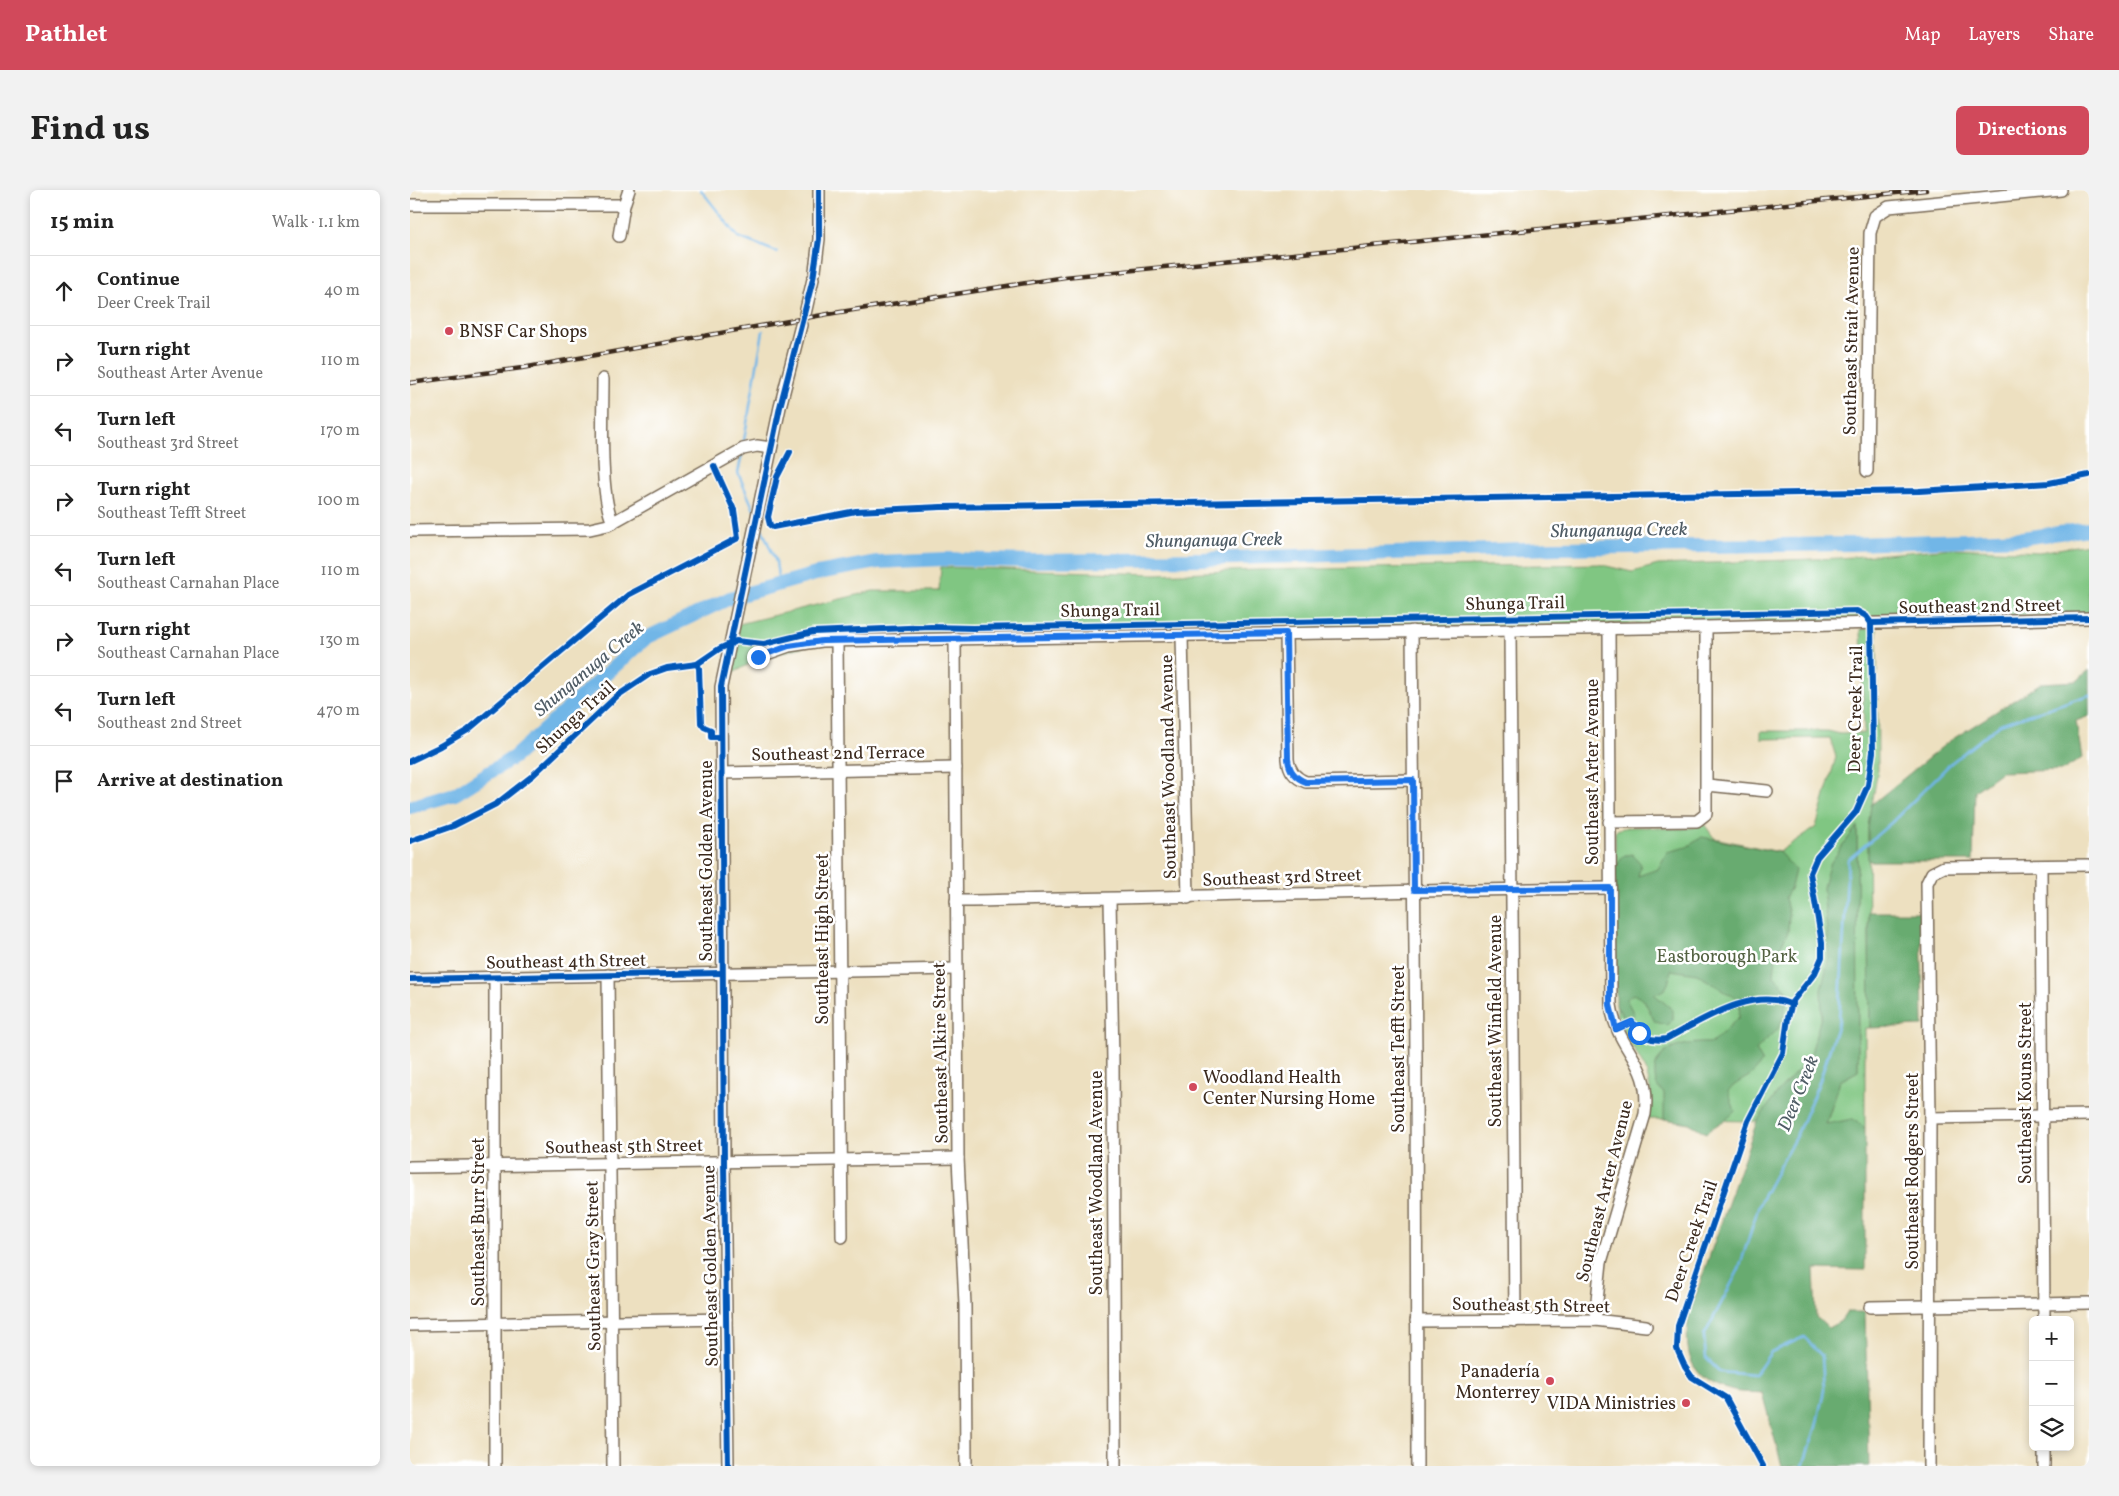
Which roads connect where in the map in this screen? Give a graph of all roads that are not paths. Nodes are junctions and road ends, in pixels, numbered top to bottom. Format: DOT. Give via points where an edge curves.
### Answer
graph roads {
  1 [pos="630,190"];
  2 [pos="819,190"];
  3 [pos="2061,190"];
  4 [pos="410,204"];
  5 [pos="624,205"];
  6 [pos="619,236"];
  7 [pos="603,379"];
  8 [pos="771,448"];
  9 [pos="1868,471"];
  10 [pos="614,522"];
  11 [pos="410,530"];
  12 [pos="2089,618"];
  13 [pos="1706,627"];
  14 [pos="1609,628"];
  15 [pos="1510,630"];
  16 [pos="1412,631"];
  17 [pos="1286,633"];
  18 [pos="1182,636"];
  19 [pos="955,638"];
  20 [pos="838,641"];
  21 [pos="758,657"];
  22 [pos="956,768"];
  23 [pos="838,771"];
  24 [pos="721,773"];
  25 [pos="1413,780"];
  26 [pos="1707,786"];
  27 [pos="1766,792"];
  28 [pos="1609,822"];
  29 [pos="2089,865"];
  30 [pos="2041,866"];
  31 [pos="1610,888"];
  32 [pos="1512,889"];
  33 [pos="1414,890"];
  34 [pos="1188,898"];
  35 [pos="1110,899"];
  36 [pos="956,901"];
  37 [pos="956,969"];
  38 [pos="839,970"];
  39 [pos="722,973"];
  40 [pos="608,975"];
  41 [pos="495,978"];
  42 [pos="410,979"];
  43 [pos="2043,1116"];
  44 [pos="2089,1116"];
  45 [pos="1930,1118"];
  46 [pos="958,1158"];
  47 [pos="840,1159"];
  48 [pos="724,1162"];
  49 [pos="610,1164"];
  50 [pos="495,1166"];
  51 [pos="410,1167"];
  52 [pos="842,1237"];
  53 [pos="2089,1303"];
  54 [pos="2044,1304"];
  55 [pos="1870,1307"];
  56 [pos="1930,1307"];
  57 [pos="2044,1316"];
  58 [pos="726,1319"];
  59 [pos="1595,1320"];
  60 [pos="1416,1321"];
  61 [pos="1515,1321"];
  62 [pos="611,1322"];
  63 [pos="496,1323"];
  64 [pos="410,1324"];
  65 [pos="1646,1326"];
  66 [pos="2044,1451"];
  67 [pos="496,1466"];
  68 [pos="612,1466"];
  69 [pos="728,1466"];
  70 [pos="966,1466"];
  71 [pos="1116,1466"];
  72 [pos="1417,1466"];
  73 [pos="1929,1466"];
  74 [pos="2044,1466"];
  1 -- 5 [label="street"];
  2 -- 8 [label="street, Southeast Golden Avenue" via="819,239 814,275"];
  3 -- 9 [label="street, Southeast Strait Avenue" via="1889,207 1877,213 1870,233"];
  4 -- 5 [label="street"];
  5 -- 6 [label="street"];
  7 -- 10 [label="street" via="605,472 610,516"];
  8 -- 10 [label="street" via="743,449"];
  8 -- 24 [label="street, Southeast Golden Avenue" via="721,688"];
  10 -- 11 [label="street" via="590,529"];
  12 -- 13 [label="street, Southeast 2nd Street"];
  13 -- 14 [label="street, Southeast 2nd Street"];
  13 -- 26 [label="street"];
  14 -- 15 [label="street, Southeast 2nd Street"];
  14 -- 28 [label="street, Southeast Arter Avenue"];
  15 -- 16 [label="street, Southeast 2nd Street"];
  15 -- 32 [label="street, Southeast Winfield Avenue"];
  16 -- 17 [label="street, Southeast 2nd Street"];
  16 -- 25 [label="street, Southeast Tefft Street"];
  17 -- 18 [label="street, Southeast 2nd Street"];
  17 -- 25 [label="street" via="1288,759 1293,774 1306,782"];
  18 -- 19 [label="street, Southeast 2nd Street"];
  18 -- 34 [label="street, Southeast Woodland Avenue"];
  19 -- 20 [label="street, Southeast 2nd Street"];
  19 -- 22 [label="street, Southeast Alkire Street"];
  20 -- 21 [label="street, Southeast 2nd Street" via="789,646"];
  20 -- 23 [label="street, Southeast High Street"];
  22 -- 23 [label="street, Southeast 2nd Terrace"];
  22 -- 36 [label="street, Southeast Alkire Street"];
  23 -- 24 [label="street, Southeast 2nd Terrace"];
  23 -- 38 [label="street, Southeast High Street"];
  24 -- 39 [label="street, Southeast Golden Avenue"];
  25 -- 33 [label="street, Southeast Tefft Street"];
  26 -- 27 [label="street"];
  26 -- 28 [label="street" via="1707,811 1697,821"];
  28 -- 31 [label="street, Southeast Arter Avenue"];
  29 -- 30 [label="street"];
  30 -- 43 [label="street, Southeast Kouns Street"];
  30 -- 45 [label="street, Southeast Rodgers Street" via="1944,867 1929,876 1926,886"];
  31 -- 32 [label="street, Southeast 3rd Street"];
  31 -- 59 [label="street, Southeast Arter Avenue" via="1612,1017 1621,1041 1640,1068 1646,1102 1601,1262"];
  32 -- 33 [label="street, Southeast 3rd Street"];
  32 -- 61 [label="street, Southeast Winfield Avenue"];
  33 -- 34 [label="street, Southeast 3rd Street"];
  33 -- 60 [label="street, Southeast Tefft Street"];
  34 -- 35 [label="street, Southeast 3rd Street"];
  35 -- 36 [label="street, Southeast 3rd Street"];
  35 -- 71 [label="street, Southeast Woodland Avenue"];
  36 -- 37 [label="street, Southeast Alkire Street"];
  37 -- 38 [label="street, Southeast 4th Street"];
  37 -- 46 [label="street, Southeast Alkire Street"];
  38 -- 39 [label="street, Southeast 4th Street"];
  38 -- 47 [label="street, Southeast High Street"];
  39 -- 40 [label="street, Southeast 4th Street"];
  39 -- 48 [label="street, Southeast Golden Avenue"];
  40 -- 41 [label="street, Southeast 4th Street"];
  40 -- 49 [label="street, Southeast Gray Street"];
  41 -- 42 [label="street, Southeast 4th Street"];
  41 -- 50 [label="street, Southeast Burr Street"];
  43 -- 44 [label="street"];
  43 -- 45 [label="street"];
  43 -- 54 [label="street, Southeast Kouns Street"];
  45 -- 56 [label="street, Southeast Rodgers Street"];
  46 -- 47 [label="street, Southeast 5th Street"];
  46 -- 70 [label="street, Southeast Alkire Street" via="965,1305"];
  47 -- 48 [label="street, Southeast 5th Street"];
  47 -- 52 [label="street, Southeast High Street"];
  48 -- 49 [label="street, Southeast 5th Street"];
  48 -- 58 [label="street, Southeast Golden Avenue"];
  49 -- 50 [label="street, Southeast 5th Street"];
  49 -- 62 [label="street, Southeast Gray Street"];
  50 -- 51 [label="street, Southeast 5th Street"];
  50 -- 63 [label="street, Southeast Burr Street"];
  53 -- 54 [label="street"];
  54 -- 56 [label="street"];
  54 -- 57 [label="street, Southeast Kouns Street"];
  55 -- 56 [label="street"];
  56 -- 73 [label="street, Southeast Rodgers Street"];
  58 -- 62 [label="street"];
  58 -- 69 [label="street, Southeast Golden Avenue"];
  59 -- 61 [label="street, Southeast 5th Street"];
  59 -- 65 [label="street, Southeast 5th Street"];
  60 -- 61 [label="street, Southeast 5th Street"];
  60 -- 72 [label="street, Southeast Tefft Street"];
  62 -- 63 [label="street"];
  62 -- 68 [label="street, Southeast Gray Street"];
  63 -- 64 [label="street"];
  63 -- 67 [label="street, Southeast Burr Street"];
  66 -- 74 [label="street"];
}
